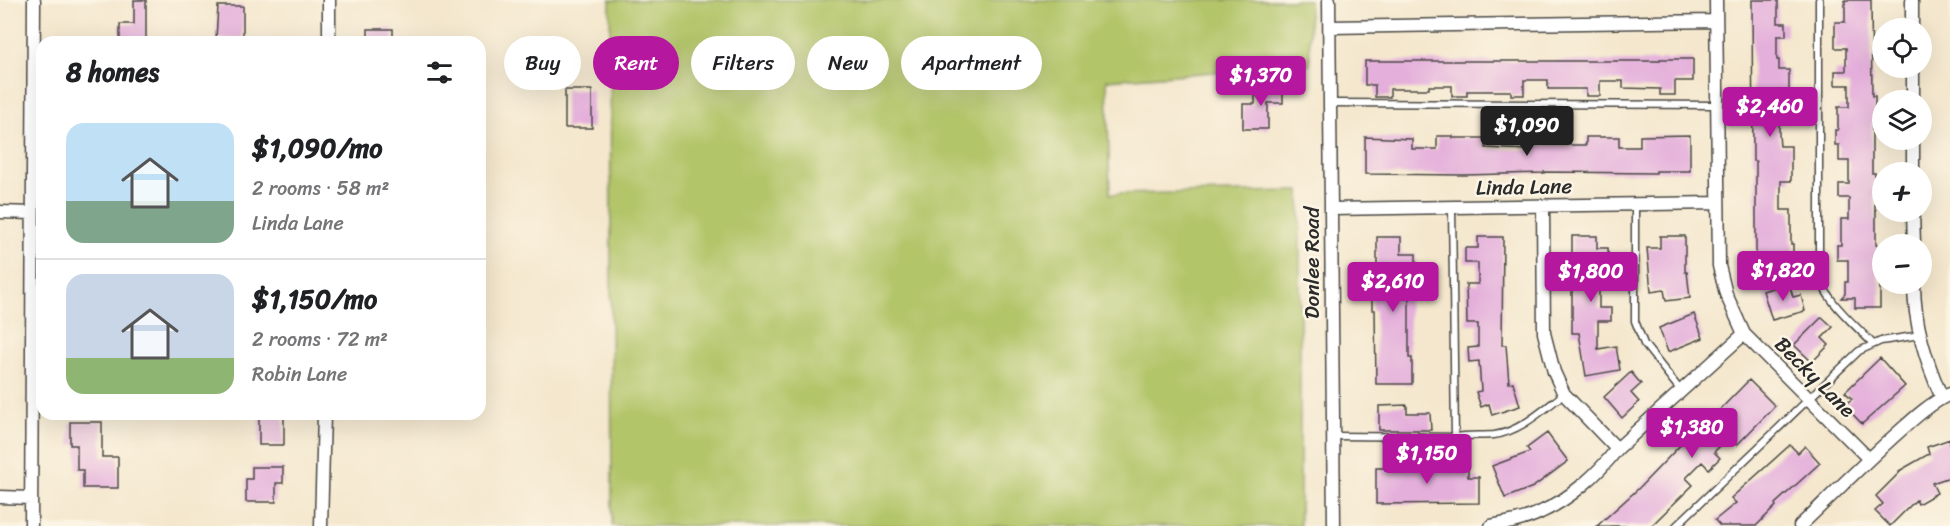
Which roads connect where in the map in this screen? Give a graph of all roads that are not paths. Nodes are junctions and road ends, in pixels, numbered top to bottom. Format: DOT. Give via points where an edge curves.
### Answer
graph roads {
  1 [pos="34,0"];
  2 [pos="329,0"];
  3 [pos="1329,0"];
  4 [pos="1716,0"];
  5 [pos="1818,0"];
  6 [pos="1912,0"];
  7 [pos="1912,18"];
  8 [pos="1716,21"];
  9 [pos="1330,27"];
  10 [pos="328,36"];
  11 [pos="1330,103"];
  12 [pos="1717,105"];
  13 [pos="1718,203"];
  14 [pos="1635,204"];
  15 [pos="1543,206"];
  16 [pos="1452,207"];
  17 [pos="1331,209"];
  18 [pos="0,212"];
  19 [pos="32,213"];
  20 [pos="1915,294"];
  21 [pos="1744,334"];
  22 [pos="1920,335"];
  23 [pos="1873,344"];
  24 [pos="1681,391"];
  25 [pos="1564,394"];
  26 [pos="1948,395"];
  27 [pos="1809,399"];
  28 [pos="324,420"];
  29 [pos="1333,436"];
  30 [pos="1455,437"];
  31 [pos="1617,449"];
  32 [pos="1869,459"];
  33 [pos="0,498"];
  34 [pos="31,498"];
  35 [pos="30,526"];
  36 [pos="321,526"];
  37 [pos="1334,526"];
  38 [pos="1491,526"];
  39 [pos="1676,526"];
  40 [pos="1800,526"];
  1 -- 19 [label="street"];
  2 -- 10 [label="street"];
  3 -- 9 [label="street, Donlee Road"];
  4 -- 8 [label="street, Becky Lane"];
  5 -- 23 [label="lane" via="1819,275 1833,302"];
  6 -- 7 [label="street"];
  8 -- 9 [label="street"];
  8 -- 12 [label="street, Becky Lane"];
  9 -- 11 [label="street, Donlee Road"];
  11 -- 12 [label="lane"];
  11 -- 17 [label="street, Donlee Road"];
  12 -- 13 [label="street, Becky Lane"];
  13 -- 14 [label="street, Linda Lane"];
  13 -- 21 [label="street, Becky Lane" via="1721,276"];
  14 -- 15 [label="street, Linda Lane"];
  14 -- 24 [label="lane" via="1635,321 1644,344"];
  15 -- 16 [label="street, Linda Lane"];
  15 -- 25 [label="street" via="1544,333"];
  16 -- 17 [label="street, Linda Lane"];
  16 -- 30 [label="lane"];
  17 -- 29 [label="street, Donlee Road"];
  18 -- 19 [label="street"];
  19 -- 34 [label="street"];
  20 -- 22 [label="street"];
  21 -- 24 [label="street"];
  21 -- 27 [label="street, Becky Lane"];
  22 -- 23 [label="lane"];
  22 -- 26 [label="street" via="1932,376"];
  23 -- 27 [label="lane" via="1859,351"];
  24 -- 31 [label="street"];
  25 -- 30 [label="lane" via="1515,428 1494,435"];
  25 -- 31 [label="street"];
  26 -- 32 [label="street" via="1911,421"];
  27 -- 32 [label="street, Becky Lane"];
  27 -- 39 [label="lane"];
  28 -- 36 [label="street"];
  29 -- 30 [label="lane"];
  29 -- 37 [label="street, Donlee Road"];
  31 -- 38 [label="street" via="1603,467 1564,498 1541,512"];
  32 -- 40 [label="street"];
  33 -- 34 [label="street"];
  34 -- 35 [label="street"];
}
